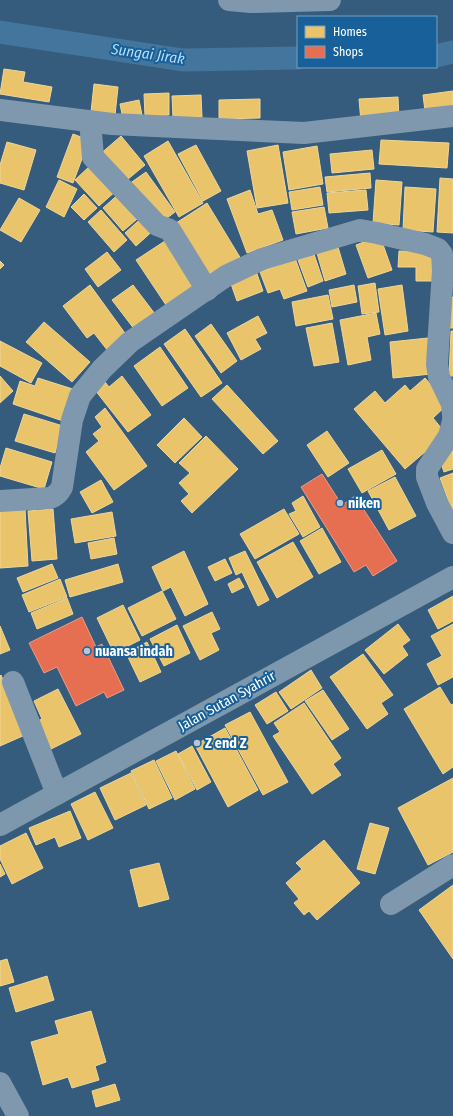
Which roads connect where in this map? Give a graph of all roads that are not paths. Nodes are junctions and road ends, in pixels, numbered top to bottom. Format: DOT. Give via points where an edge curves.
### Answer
graph roads {
  1 [pos="229,0"];
  2 [pos="330,0"];
  3 [pos="252,1"];
  4 [pos="0,110"];
  5 [pos="453,116"];
  6 [pos="90,122"];
  7 [pos="207,290"];
  8 [pos="453,415"];
  9 [pos="453,421"];
  10 [pos="0,501"];
  11 [pos="453,534"];
  12 [pos="453,577"];
  13 [pos="14,682"];
  14 [pos="57,794"];
  15 [pos="0,825"];
  16 [pos="453,865"];
  17 [pos="391,904"];
  18 [pos="0,1083"];
  19 [pos="18,1116"];
  1 -- 3 [label="street"];
  2 -- 3 [label="street"];
  4 -- 6 [label="street"];
  5 -- 6 [label="street" via="304,133"];
  6 -- 7 [label="street" via="93,158 157,225 170,230"];
  7 -- 8 [label="street" via="226,276 262,259 360,230 438,249 442,254 443,270 437,364 439,377 452,404"];
  7 -- 10 [label="street" via="130,342 102,369 80,396 72,420 62,487 59,492 50,498"];
  9 -- 11 [label="street" via="449,436 427,469 427,478"];
  12 -- 14 [label="main road, Jalan Sutan Syahrir"];
  13 -- 14 [label="street"];
  14 -- 15 [label="main road, Jalan Sutan Syahrir"];
  16 -- 17 [label="street"];
  18 -- 19 [label="street"];
}
